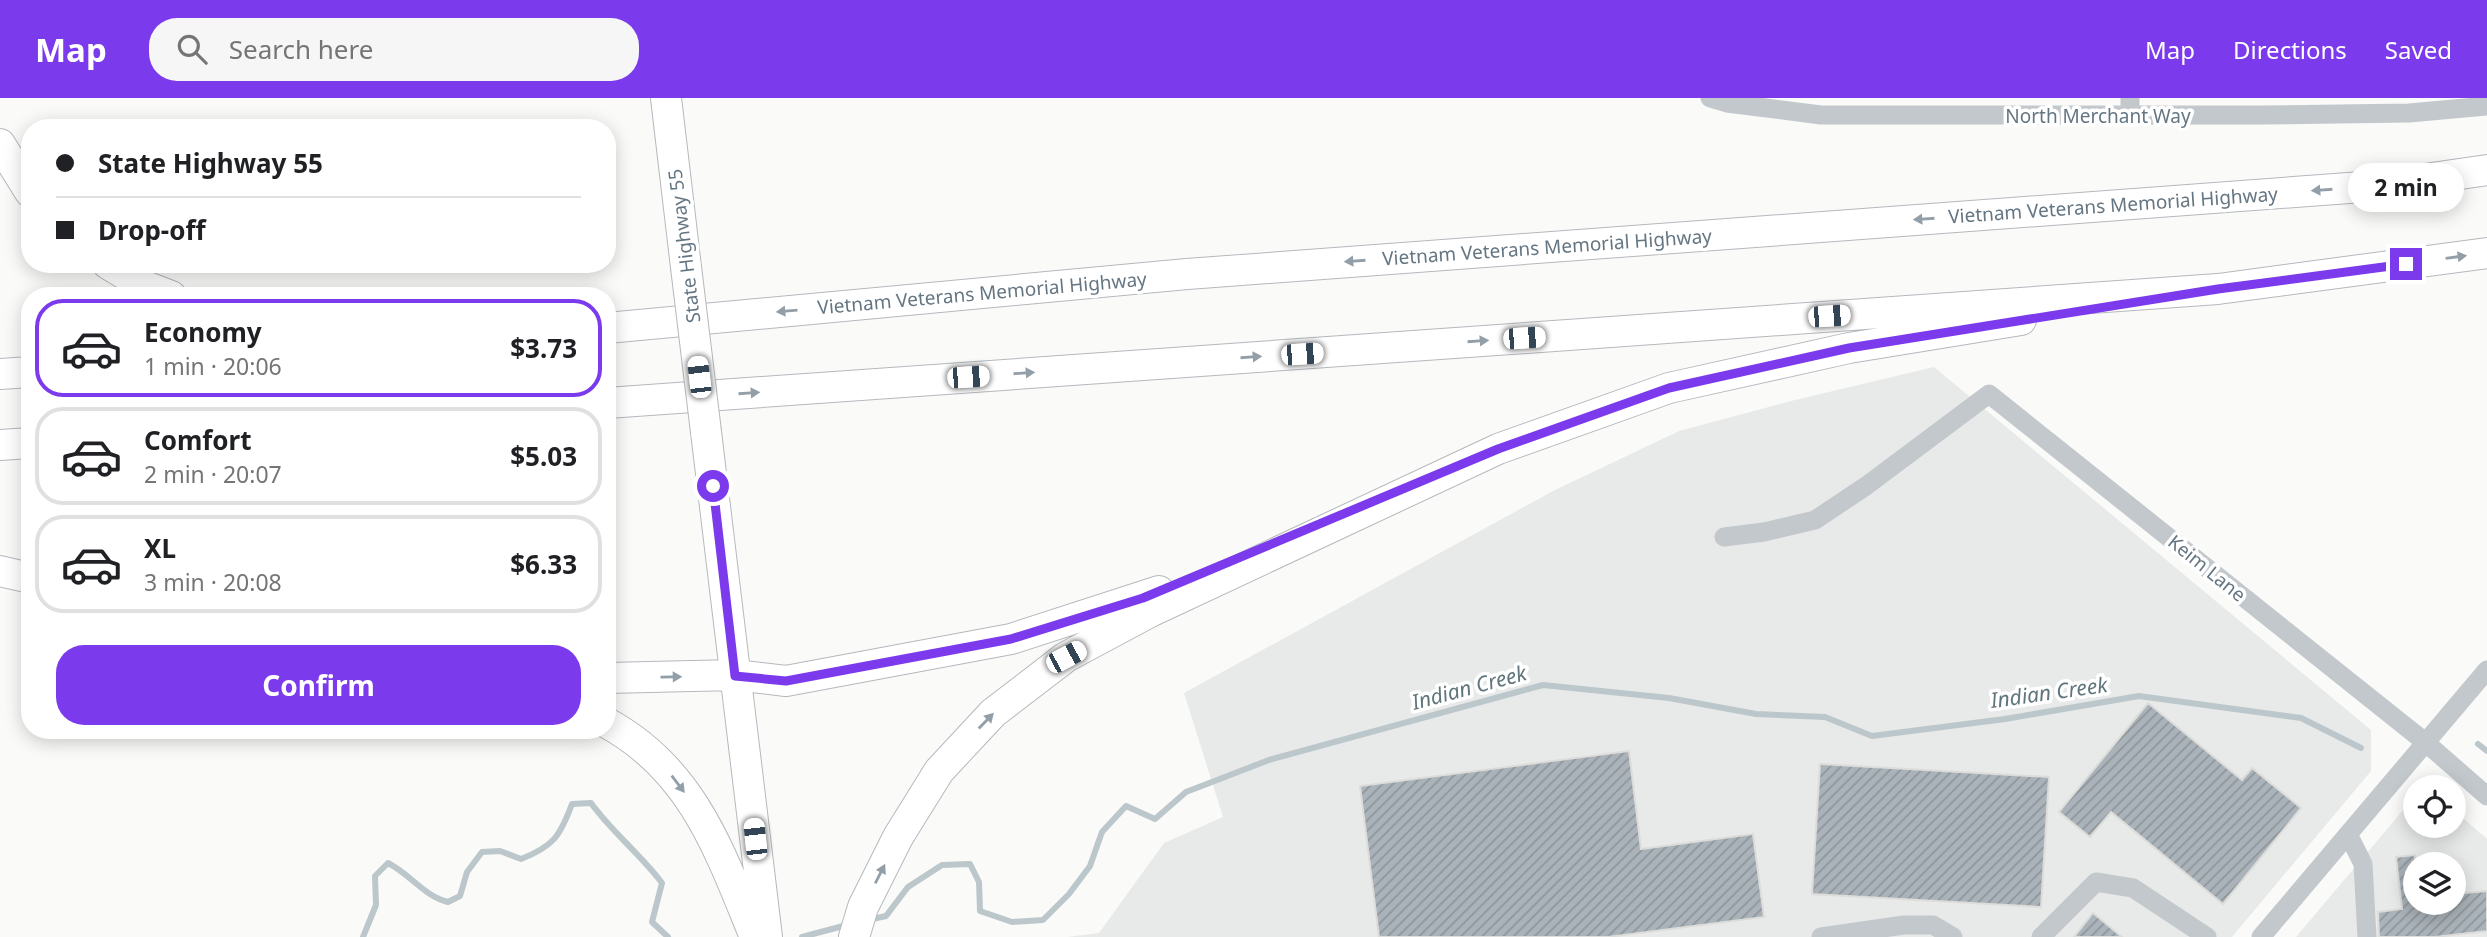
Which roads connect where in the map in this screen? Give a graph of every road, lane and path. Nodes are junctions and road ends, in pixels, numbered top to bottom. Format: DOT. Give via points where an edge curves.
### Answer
graph roads {
  1 [pos="666,98"];
  2 [pos="1710,98"];
  3 [pos="1835,98"];
  4 [pos="2262,106"];
  5 [pos="2487,106"];
  6 [pos="2130,107"];
  7 [pos="1821,115"];
  8 [pos="0,144"];
  9 [pos="2487,170"];
  10 [pos="21,178"];
  11 [pos="2487,253"];
  12 [pos="123,273"];
  13 [pos="148,287"];
  14 [pos="2218,289"];
  15 [pos="616,327"];
  16 [pos="21,373"];
  17 [pos="0,374"];
  18 [pos="616,401"];
  19 [pos="21,444"];
  20 [pos="0,445"];
  21 [pos="1498,449"];
  22 [pos="1724,537"];
  23 [pos="0,571"];
  24 [pos="21,576"];
  25 [pos="2487,670"];
  26 [pos="735,676"];
  27 [pos="616,678"];
  28 [pos="619,729"];
  29 [pos="2425,742"];
  30 [pos="2487,796"];
  31 [pos="2348,834"];
  32 [pos="755,937"];
  33 [pos="767,937"];
  34 [pos="854,937"];
  35 [pos="1821,937"];
  36 [pos="1952,937"];
  37 [pos="2041,937"];
  38 [pos="2207,937"];
  39 [pos="2261,937"];
  40 [pos="2367,937"];
  1 -- 26 [label="highway, State Highway 55, bridge"];
  2 -- 7 [label="street, North Merchant Way"];
  3 -- 7 [label="street"];
  4 -- 5 [label="street, North Merchant Way" via="2409,113"];
  4 -- 6 [label="street, North Merchant Way"];
  6 -- 7 [label="street, North Merchant Way"];
  8 -- 10 [label="highway"];
  9 -- 15 [label="highway, Vietnam Veterans Memorial Highway, one-way" via="2376,186 1187,274"];
  14 -- 11 [label="highway, one-way"];
  12 -- 13 [label="highway"];
  18 -- 14 [label="highway, one-way"];
  14 -- 21 [label="highway" via="1849,348 1733,373 1669,388"];
  16 -- 17 [label="highway"];
  19 -- 20 [label="highway"];
  21 -- 26 [label="highway" via="1143,598 1011,639 786,681"];
  34 -- 21 [label="highway, one-way" via="863,907 898,837 939,771 993,713 1066,657"];
  22 -- 29 [label="street, Keim Lane" via="1815,520 1989,394"];
  23 -- 24 [label="highway"];
  25 -- 29 [label="street"];
  27 -- 26 [label="highway, one-way"];
  26 -- 33 [label="highway, State Highway 55"];
  28 -- 32 [label="highway, one-way" via="665,767 700,812"];
  29 -- 30 [label="street, Keim Lane"];
  29 -- 31 [label="street"];
  31 -- 39 [label="street"];
  31 -- 40 [label="street" via="2363,864"];
  35 -- 36 [label="street" via="1933,925"];
  37 -- 38 [label="street" via="2096,883 2133,888"];
}
